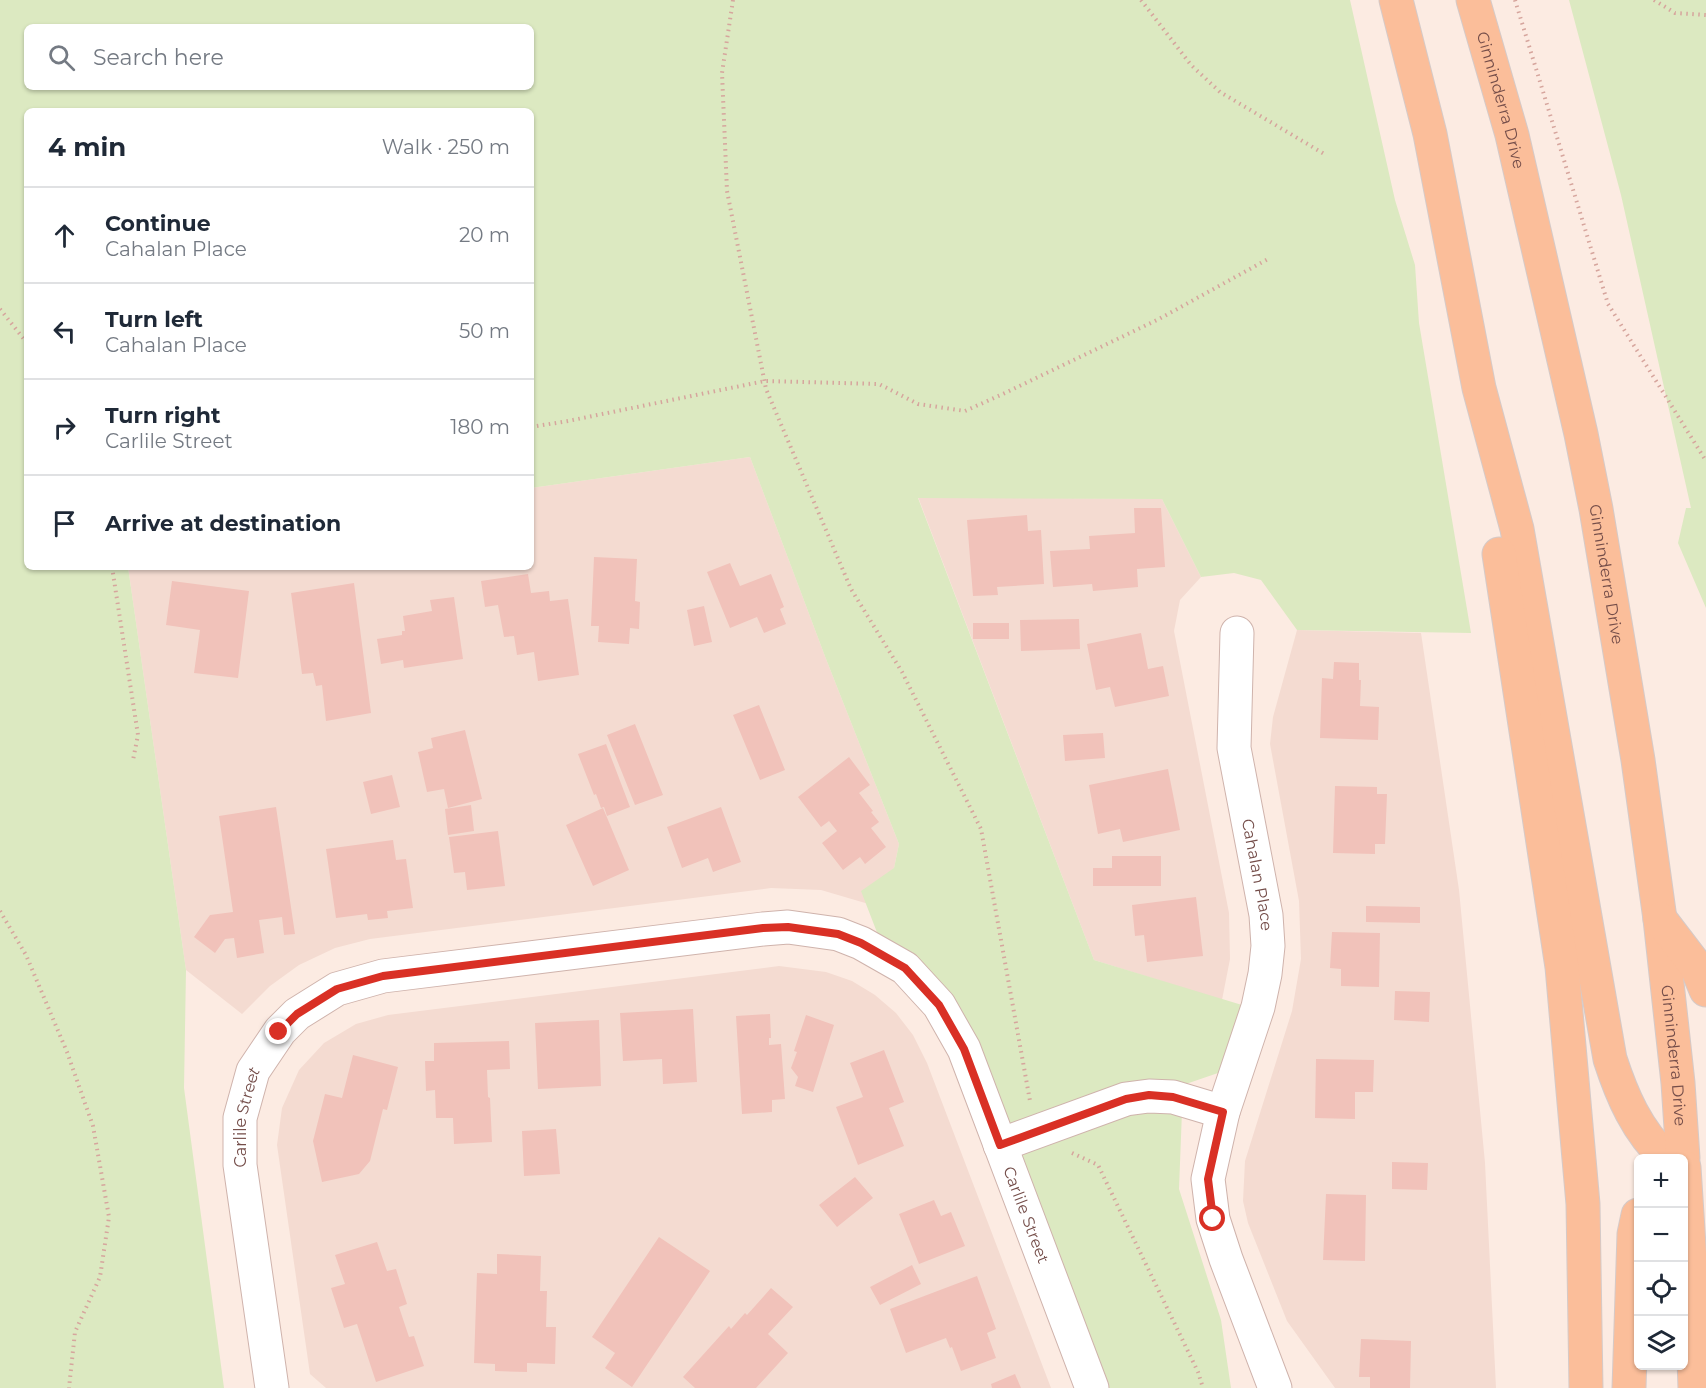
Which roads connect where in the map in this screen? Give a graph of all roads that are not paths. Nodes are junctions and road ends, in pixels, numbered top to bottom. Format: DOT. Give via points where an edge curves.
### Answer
graph roads {
  1 [pos="1396,0"];
  2 [pos="1473,0"];
  3 [pos="1479,388"];
  4 [pos="1237,633"];
  5 [pos="1660,919"];
  6 [pos="1706,990"];
  7 [pos="1223,1112"];
  8 [pos="1000,1145"];
  9 [pos="1676,1154"];
  10 [pos="1688,1164"];
  11 [pos="1706,1180"];
  12 [pos="1687,1208"];
  13 [pos="1634,1234"];
  14 [pos="1699,1272"];
  15 [pos="272,1388"];
  16 [pos="1092,1388"];
  17 [pos="1275,1388"];
  18 [pos="1586,1388"];
  19 [pos="1629,1388"];
  20 [pos="1695,1388"];
  1 -- 3 [label="main road, Ginninderra Drive" via="1430,134"];
  2 -- 5 [label="main road, Ginninderra Drive" via="1512,135 1581,434 1638,760"];
  3 -- 9 [label="main road, Ginninderra Drive" via="1517,529 1610,1059 1630,1110"];
  3 -- 18 [label="main road, Ginninderra Drive" via="1496,532 1562,967 1583,1204"];
  4 -- 7 [label="street, Cahalan Place" via="1234,748 1266,915 1268,946 1258,1007"];
  5 -- 6 [label="main road" via="1696,966"];
  5 -- 9 [label="main road, Ginninderra Drive" via="1678,1083"];
  7 -- 8 [label="street" via="1173,1097 1149,1095 1126,1099"];
  7 -- 17 [label="street, Cahalan Place" via="1208,1179 1213,1219"];
  8 -- 15 [label="street, Carlile Street" via="964,1049 939,1005 905,968 838,934 763,928 383,976 337,989 297,1014 279,1032 253,1071 240,1118 240,1165"];
  8 -- 16 [label="street, Carlile Street"];
  10 -- 11 [label="main road"];
  12 -- 14 [label="main road, Ginninderra Drive"];
  13 -- 19 [label="main road"];
  14 -- 20 [label="main road, Ginninderra Drive"];
}
